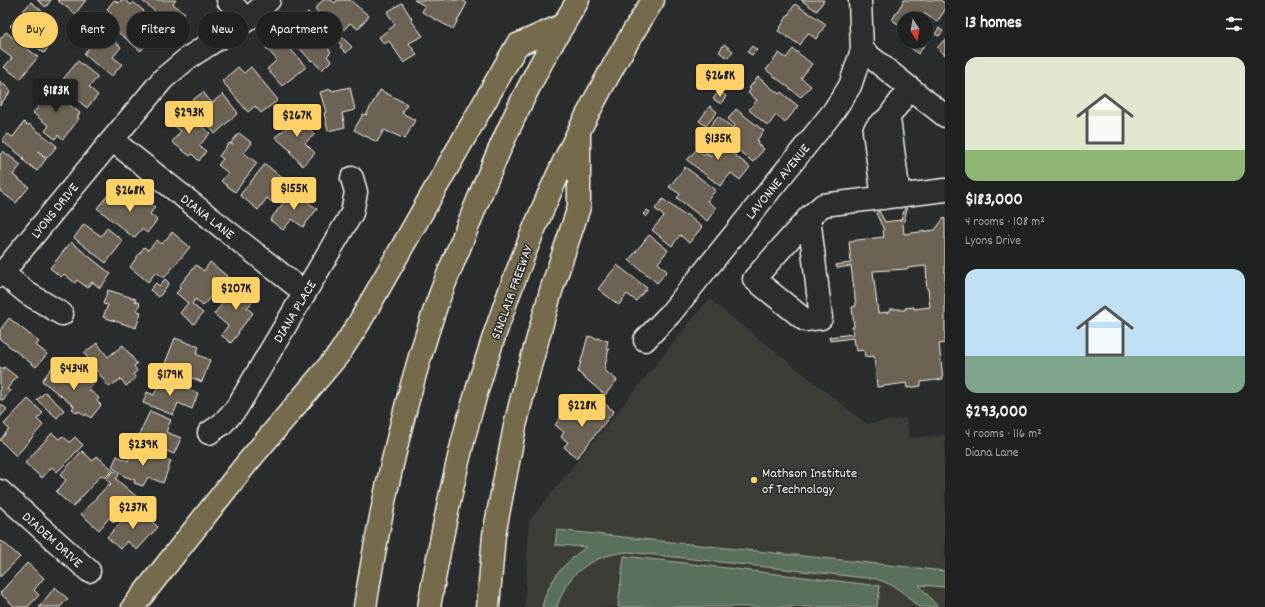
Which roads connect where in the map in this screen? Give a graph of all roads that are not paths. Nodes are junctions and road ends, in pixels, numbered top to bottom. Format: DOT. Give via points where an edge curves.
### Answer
graph roads {
  1 [pos="228,0"];
  2 [pos="269,0"];
  3 [pos="578,0"];
  4 [pos="653,0"];
  5 [pos="860,0"];
  6 [pos="239,12"];
  7 [pos="248,19"];
  8 [pos="563,25"];
  9 [pos="204,48"];
  10 [pos="862,50"];
  11 [pos="910,88"];
  12 [pos="945,116"];
  13 [pos="579,129"];
  14 [pos="112,140"];
  15 [pos="352,178"];
  16 [pos="945,190"];
  17 [pos="891,197"];
  18 [pos="809,217"];
  19 [pos="1,275"];
  20 [pos="305,293"];
  21 [pos="62,314"];
  22 [pos="645,340"];
  23 [pos="209,433"];
  24 [pos="0,491"];
  25 [pos="89,571"];
  26 [pos="134,607"];
  27 [pos="365,607"];
  28 [pos="429,607"];
  29 [pos="488,607"];
  1 -- 6 [label="street"];
  2 -- 7 [label="street, LYONS DRIVE"];
  3 -- 8 [label="highway"];
  4 -- 13 [label="highway, SINCLAIR FREEWAY" via="611,69"];
  5 -- 10 [label="street, LAVONNE AVENUE"];
  8 -- 26 [label="highway" via="518,45 339,354 247,463"];
  8 -- 27 [label="highway" via="533,78 506,134 436,306 395,450"];
  9 -- 14 [label="street, LYONS DRIVE" via="163,79"];
  10 -- 11 [label="street"];
  10 -- 22 [label="street, LAVONNE AVENUE" via="850,86 833,112 670,314"];
  11 -- 12 [label="street"];
  11 -- 17 [label="street" via="888,118 874,131"];
  13 -- 28 [label="highway, SINCLAIR FREEWAY" via="539,218 499,319 469,419 442,532"];
  13 -- 29 [label="highway" via="579,207 551,290 515,426 494,535"];
  14 -- 19 [label="street, LYONS DRIVE"];
  14 -- 20 [label="street, DIANA LANE"];
  15 -- 20 [label="street, DIANA PLACE" via="356,192 352,213"];
  16 -- 17 [label="street"];
  17 -- 18 [label="street" via="823,205"];
  19 -- 21 [label="street"];
  20 -- 23 [label="street, DIANA PLACE" via="236,409"];
  24 -- 25 [label="street, DIADEM DRIVE"];
}
